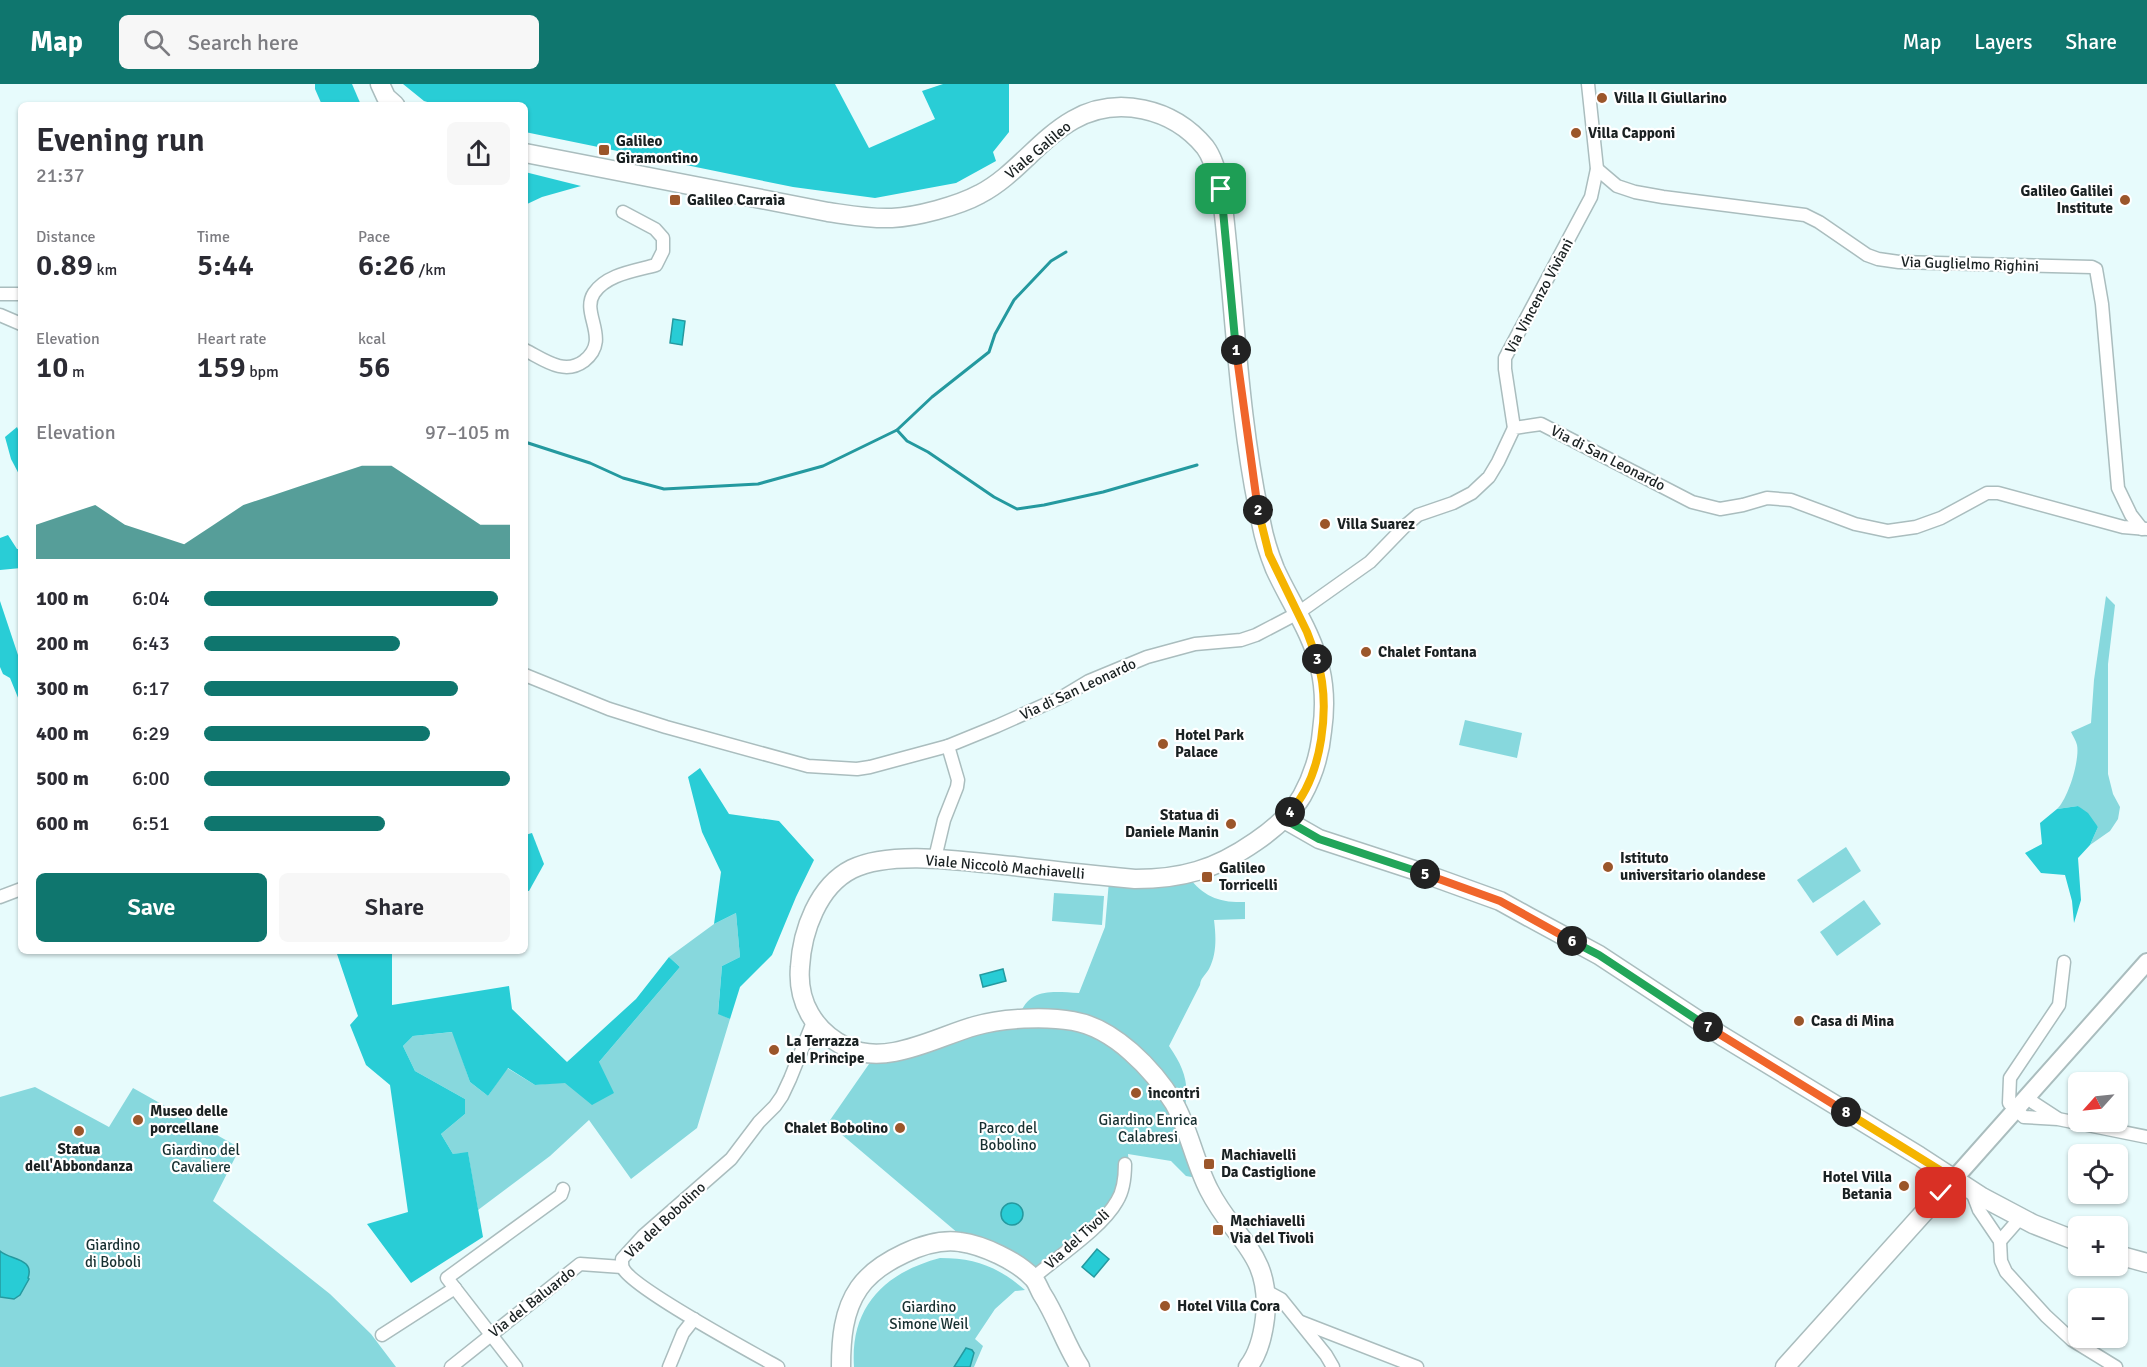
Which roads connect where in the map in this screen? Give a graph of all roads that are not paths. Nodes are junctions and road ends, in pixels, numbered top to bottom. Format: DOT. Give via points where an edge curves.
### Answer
graph roads {
  1 [pos="380,84"];
  2 [pos="1588,84"];
  3 [pos="392,102"];
  4 [pos="528,154"];
  5 [pos="1597,169"];
  6 [pos="623,212"];
  7 [pos="0,294"];
  8 [pos="18,294"];
  9 [pos="0,315"];
  10 [pos="18,323"];
  11 [pos="528,352"];
  12 [pos="1514,428"];
  13 [pos="2144,529"];
  14 [pos="1298,614"];
  15 [pos="528,676"];
  16 [pos="948,746"];
  17 [pos="1284,819"];
  18 [pos="935,858"];
  19 [pos="18,890"];
  20 [pos="0,897"];
  21 [pos="2064,962"];
  22 [pos="2147,962"];
  23 [pos="813,1022"];
  24 [pos="2027,1096"];
  25 [pos="2015,1110"];
  26 [pos="2058,1119"];
  27 [pos="2147,1137"];
  28 [pos="1125,1164"];
  29 [pos="1954,1179"];
  30 [pos="563,1189"];
  31 [pos="1971,1189"];
  32 [pos="2021,1217"];
  33 [pos="2068,1237"];
  34 [pos="2000,1241"];
  35 [pos="2128,1258"];
  36 [pos="2147,1263"];
  37 [pos="622,1268"];
  38 [pos="1033,1278"];
  39 [pos="455,1288"];
  40 [pos="1266,1291"];
  41 [pos="694,1319"];
  42 [pos="1301,1322"];
  43 [pos="491,1334"];
  44 [pos="382,1335"];
  45 [pos="451,1367"];
  46 [pos="516,1367"];
  47 [pos="669,1367"];
  48 [pos="778,1367"];
  49 [pos="841,1367"];
  50 [pos="1080,1367"];
  51 [pos="1248,1367"];
  52 [pos="1333,1367"];
  53 [pos="1417,1367"];
  54 [pos="1785,1367"];
  55 [pos="2116,1367"];
  1 -- 3 [label="main road"];
  2 -- 5 [label="street, Via Vincenzo Viviani"];
  4 -- 14 [label="main road, Viale Galileo" via="828,212 893,218 954,206 980,194 1073,120 1096,111 1142,109 1179,123 1205,148 1221,189 1239,371 1261,522 1269,554"];
  5 -- 12 [label="street, Via Vincenzo Viviani" via="1592,197 1505,358"];
  5 -- 13 [label="street, Via Guglielmo Righini" via="1617,186 1635,192 1805,215 1878,260 2096,269 2118,488 2131,515"];
  6 -- 11 [label="street" via="655,229 663,238 663,251 656,265 600,286 590,302 596,340 593,351 578,364 570,367 548,363"];
  7 -- 8 [label="street"];
  9 -- 10 [label="street"];
  12 -- 13 [label="street, Via di San Leonardo" via="1541,424 1692,502 1720,509 1767,498 1791,500 1855,524 1888,531 1916,527 1987,493 1998,493 2123,527"];
  12 -- 14 [label="street, Via di San Leonardo" via="1489,477 1472,493 1418,515 1370,562"];
  14 -- 16 [label="street, Via di San Leonardo" via="1241,640 1195,644 1147,657"];
  14 -- 17 [label="main road, Viale Galileo" via="1321,669 1324,714 1314,767 1302,795"];
  15 -- 16 [label="street, Via di San Leonardo" via="609,709 808,766 857,769"];
  16 -- 18 [label="street" via="958,780"];
  17 -- 18 [label="main road, Viale Niccolò Machiavelli" via="1240,852 1202,870 1164,878 1135,879"];
  17 -- 29 [label="main road" via="1312,836 1500,901 1599,955"];
  18 -- 23 [label="main road, Viale Niccolò Machiavelli" via="873,861 853,868 832,883 814,912 800,955 799,982"];
  19 -- 20 [label="street"];
  21 -- 25 [label="street" via="2059,1005 2010,1078 2009,1103"];
  22 -- 24 [label="street"];
  23 -- 37 [label="street, Via del Bobolino" via="779,1101 731,1159 627,1252"];
  23 -- 40 [label="main road" via="848,1048 867,1053 921,1046 976,1025 1008,1020 1071,1020 1097,1027 1141,1062 1175,1105 1208,1188 1256,1257"];
  24 -- 25 [label="street"];
  24 -- 26 [label="street"];
  25 -- 26 [label="street" via="2024,1117"];
  25 -- 29 [label="street"];
  26 -- 27 [label="street"];
  28 -- 38 [label="street, Via del Tivoli" via="1118,1200 1108,1214"];
  29 -- 31 [label="main road"];
  29 -- 54 [label="main road"];
  30 -- 39 [label="street" via="561,1195 447,1278"];
  31 -- 32 [label="main road"];
  31 -- 34 [label="street" via="1979,1210"];
  32 -- 33 [label="main road"];
  32 -- 34 [label="street"];
  34 -- 55 [label="street" via="2002,1265 2046,1316 2072,1340"];
  35 -- 36 [label="main road"];
  37 -- 41 [label="street, Via del Bobolino"];
  37 -- 43 [label="street, Via del Baluardo" via="580,1264"];
  38 -- 49 [label="main road" via="1008,1259 958,1241 906,1253 873,1273 859,1288 843,1326"];
  38 -- 50 [label="main road"];
  39 -- 43 [label="street"];
  39 -- 44 [label="street"];
  40 -- 42 [label="street" via="1281,1299"];
  40 -- 51 [label="main road" via="1263,1336"];
  41 -- 47 [label="street" via="683,1333"];
  41 -- 48 [label="street, Via del Bobolino"];
  42 -- 52 [label="street"];
  42 -- 53 [label="street"];
  43 -- 45 [label="street, Via del Baluardo"];
  43 -- 46 [label="street"];
}
